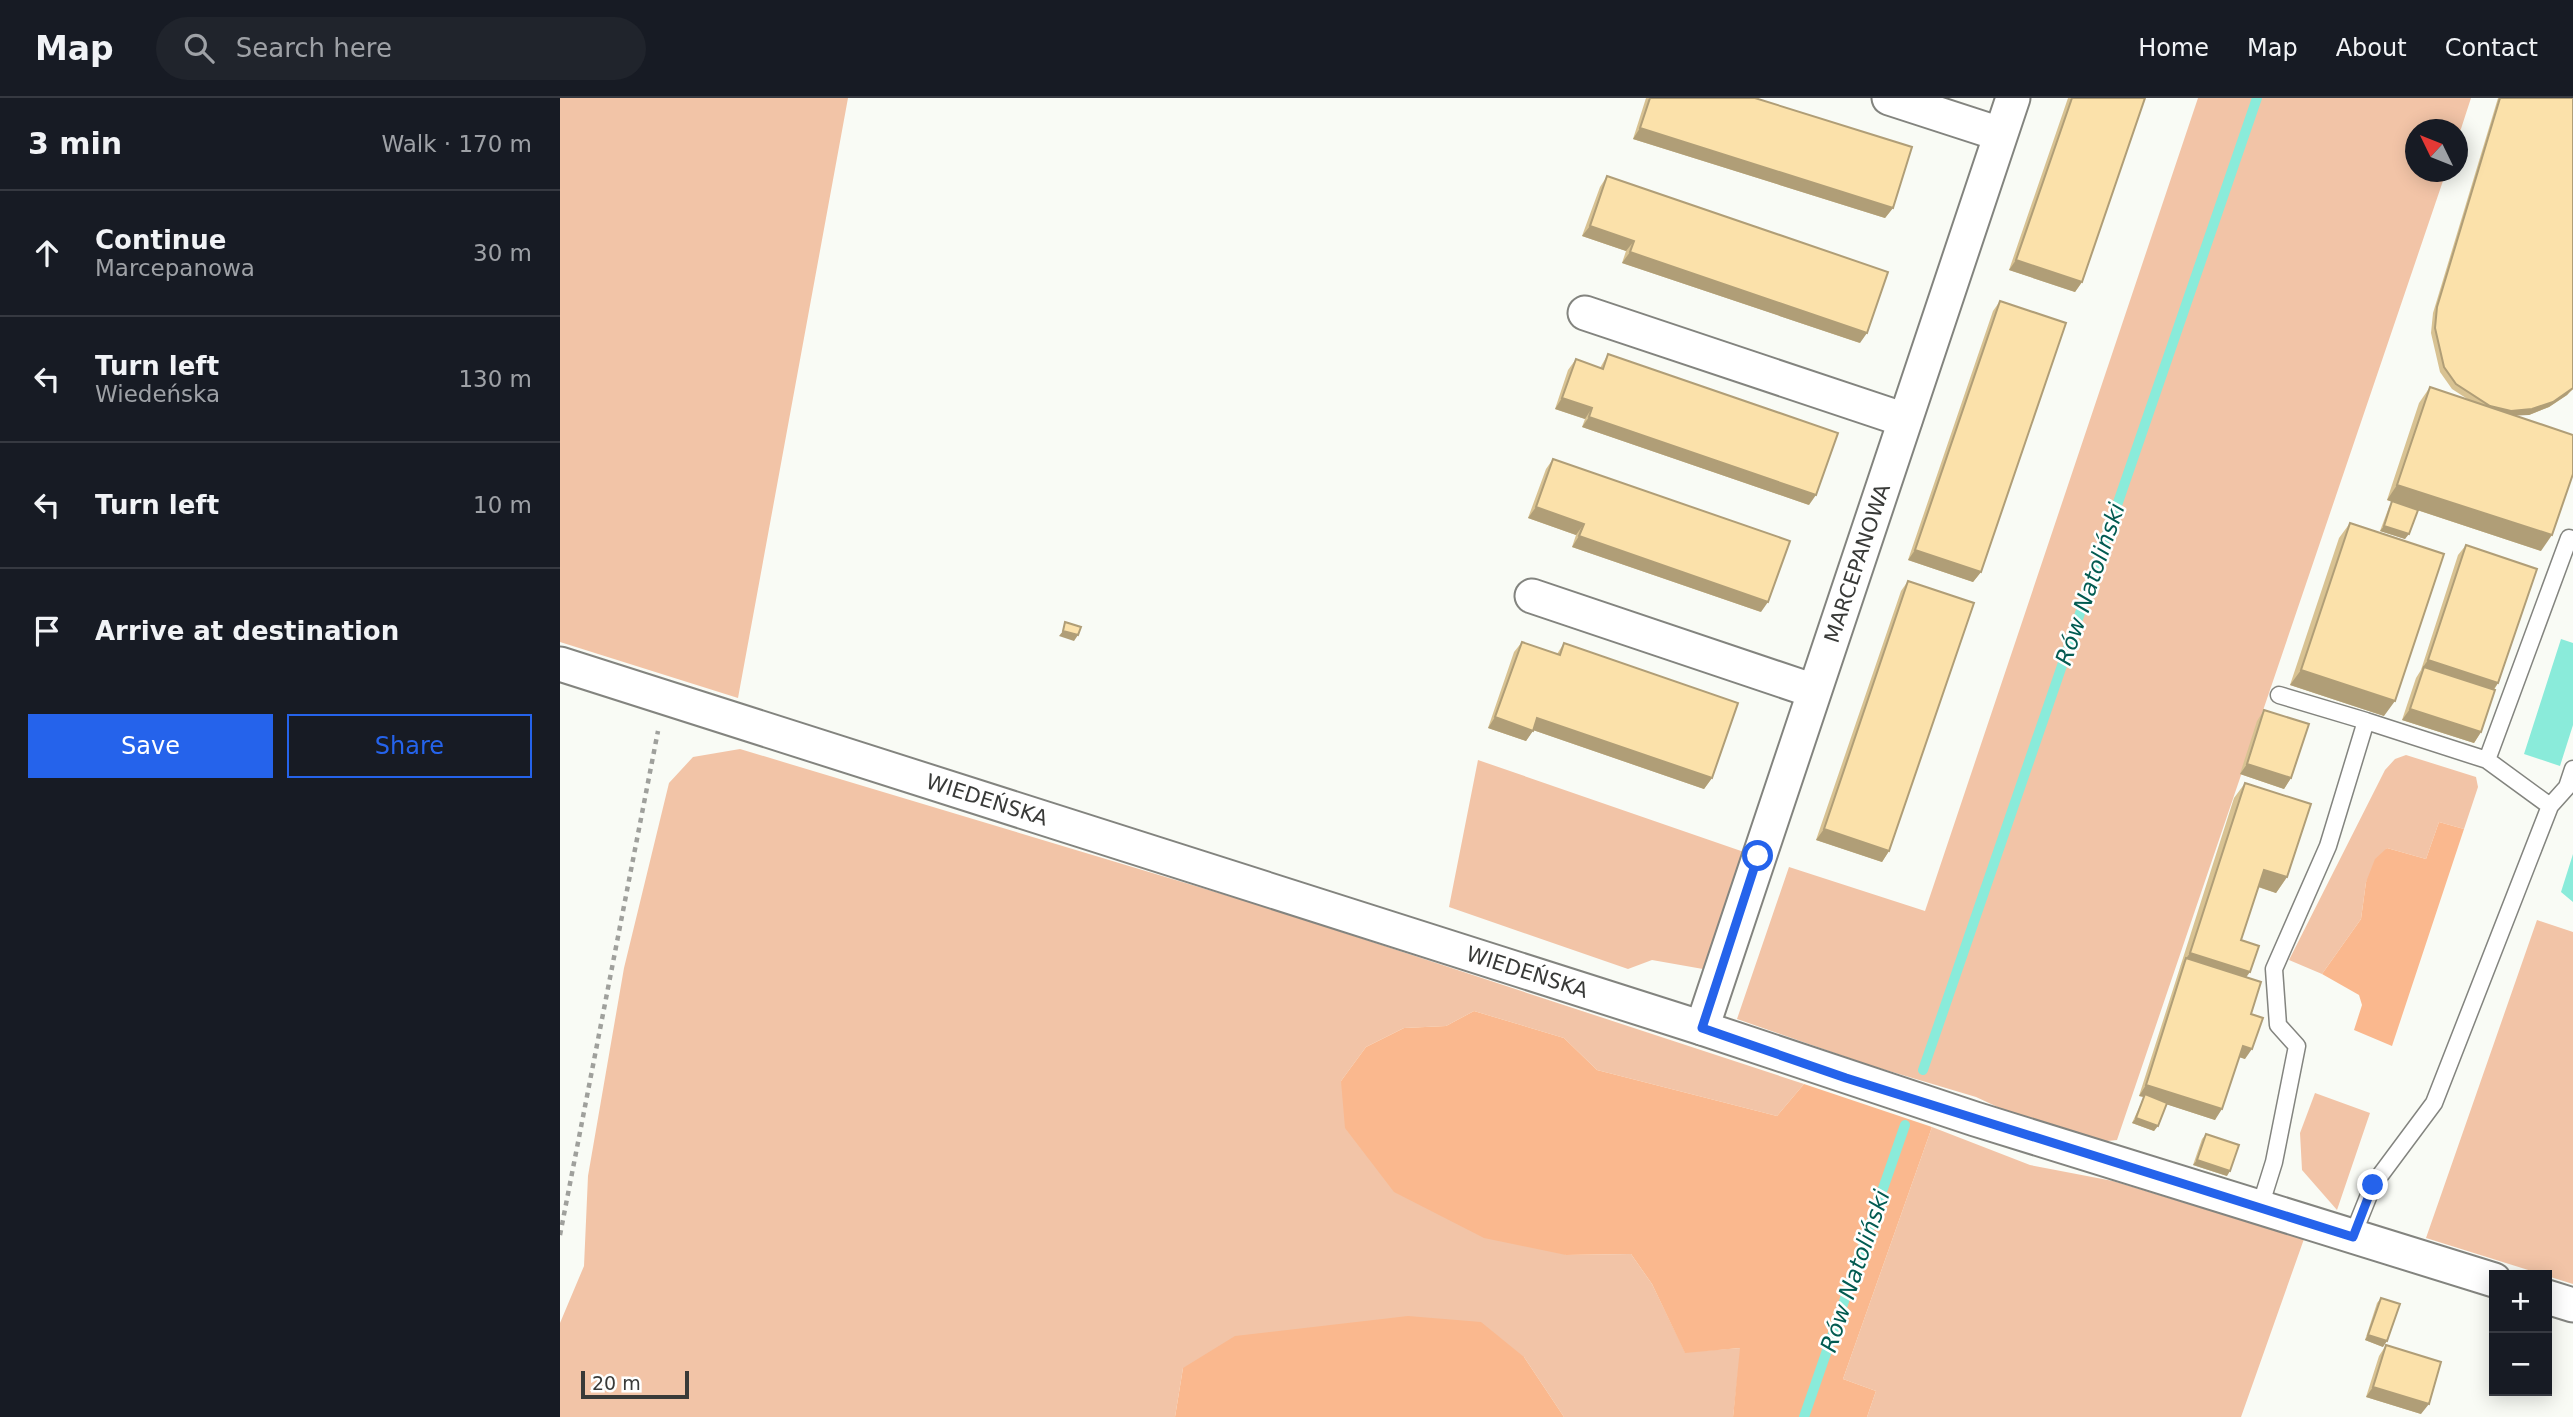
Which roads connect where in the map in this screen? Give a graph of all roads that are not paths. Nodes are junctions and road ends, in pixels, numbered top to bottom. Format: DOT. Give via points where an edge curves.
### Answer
graph roads {
  1 [pos="1889,98"];
  2 [pos="2013,98"];
  3 [pos="2000,134"];
  4 [pos="1585,313"];
  5 [pos="1905,420"];
  6 [pos="2572,538"];
  7 [pos="1532,596"];
  8 [pos="560,664"];
  9 [pos="1814,691"];
  10 [pos="2279,695"];
  11 [pos="2366,721"];
  12 [pos="2487,760"];
  13 [pos="2573,769"];
  14 [pos="2550,806"];
  15 [pos="1702,1028"];
  16 [pos="2259,1210"];
  17 [pos="2353,1237"];
  18 [pos="2489,1278"];
  19 [pos="2552,1299"];
  20 [pos="2573,1305"];
  1 -- 3 [label="street"];
  2 -- 3 [label="street, MARCEPANOWA"];
  3 -- 5 [label="street, MARCEPANOWA"];
  4 -- 5 [label="street"];
  5 -- 9 [label="street, MARCEPANOWA"];
  6 -- 12 [label="lane"];
  7 -- 9 [label="street"];
  8 -- 15 [label="street, WIEDEŃSKA"];
  9 -- 15 [label="street, MARCEPANOWA"];
  10 -- 11 [label="lane"];
  11 -- 12 [label="lane"];
  11 -- 16 [label="lane" via="2328,846 2274,968 2278,1025 2297,1046 2274,1162"];
  12 -- 14 [label="lane"];
  13 -- 14 [label="lane" via="2567,787"];
  14 -- 17 [label="lane" via="2434,1103 2373,1185"];
  15 -- 16 [label="street, WIEDEŃSKA"];
  16 -- 17 [label="street, WIEDEŃSKA"];
  17 -- 18 [label="street, WIEDEŃSKA"];
  19 -- 20 [label="street"];
}
